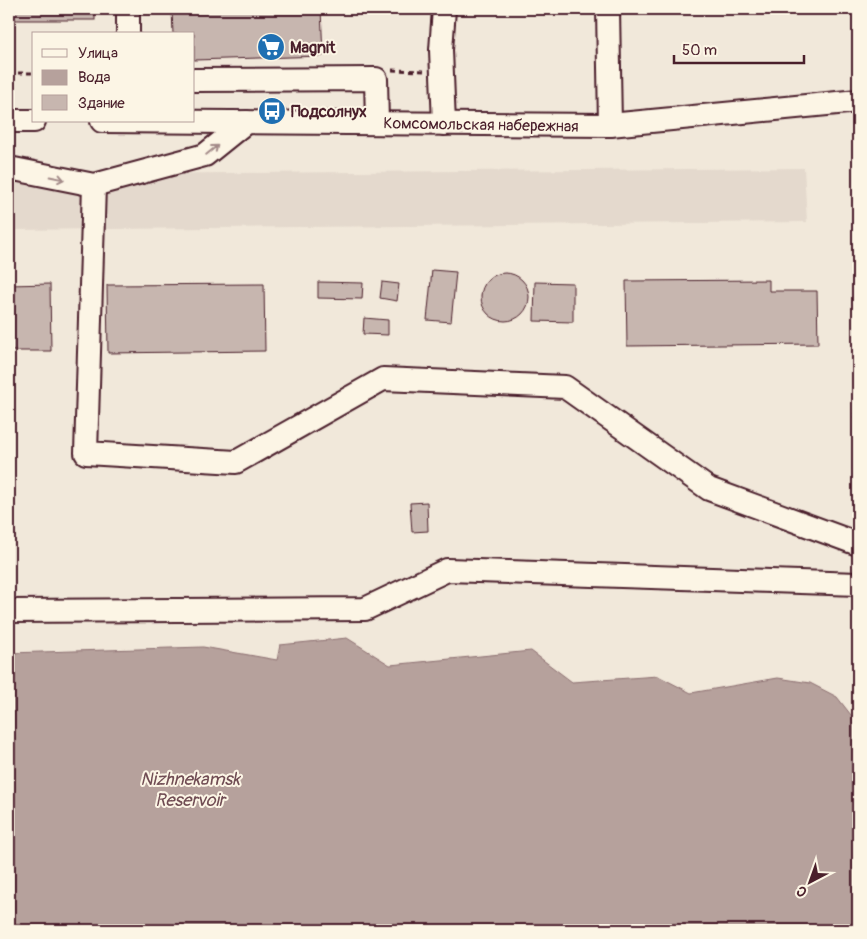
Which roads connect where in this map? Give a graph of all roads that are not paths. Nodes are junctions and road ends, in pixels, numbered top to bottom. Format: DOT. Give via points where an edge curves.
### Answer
graph roads {
  1 [pos="128,9"];
  2 [pos="444,9"];
  3 [pos="608,9"];
  4 [pos="128,32"];
  5 [pos="195,80"];
  6 [pos="858,101"];
  7 [pos="9,120"];
  8 [pos="32,121"];
  9 [pos="175,122"];
  10 [pos="246,122"];
  11 [pos="376,123"];
  12 [pos="444,124"];
  13 [pos="610,126"];
  14 [pos="9,168"];
  15 [pos="94,185"];
  16 [pos="858,544"];
  17 [pos="858,584"];
  18 [pos="9,611"];
  1 -- 4 [label="street"];
  2 -- 12 [label="street"];
  3 -- 13 [label="street"];
  5 -- 11 [label="street" via="376,78"];
  6 -- 13 [label="street, Комсомольская набережная"];
  7 -- 8 [label="street"];
  9 -- 10 [label="street, Комсомольская набережная"];
  10 -- 11 [label="street, Комсомольская набережная"];
  15 -- 10 [label="street, one-way" via="205,155"];
  11 -- 12 [label="street, Комсомольская набережная"];
  12 -- 13 [label="street, Комсомольская набережная"];
  14 -- 15 [label="street, one-way"];
  15 -- 16 [label="street" via="86,453 236,462 383,379 565,387 709,489"];
  17 -- 18 [label="street" via="447,570 365,609"];
}
